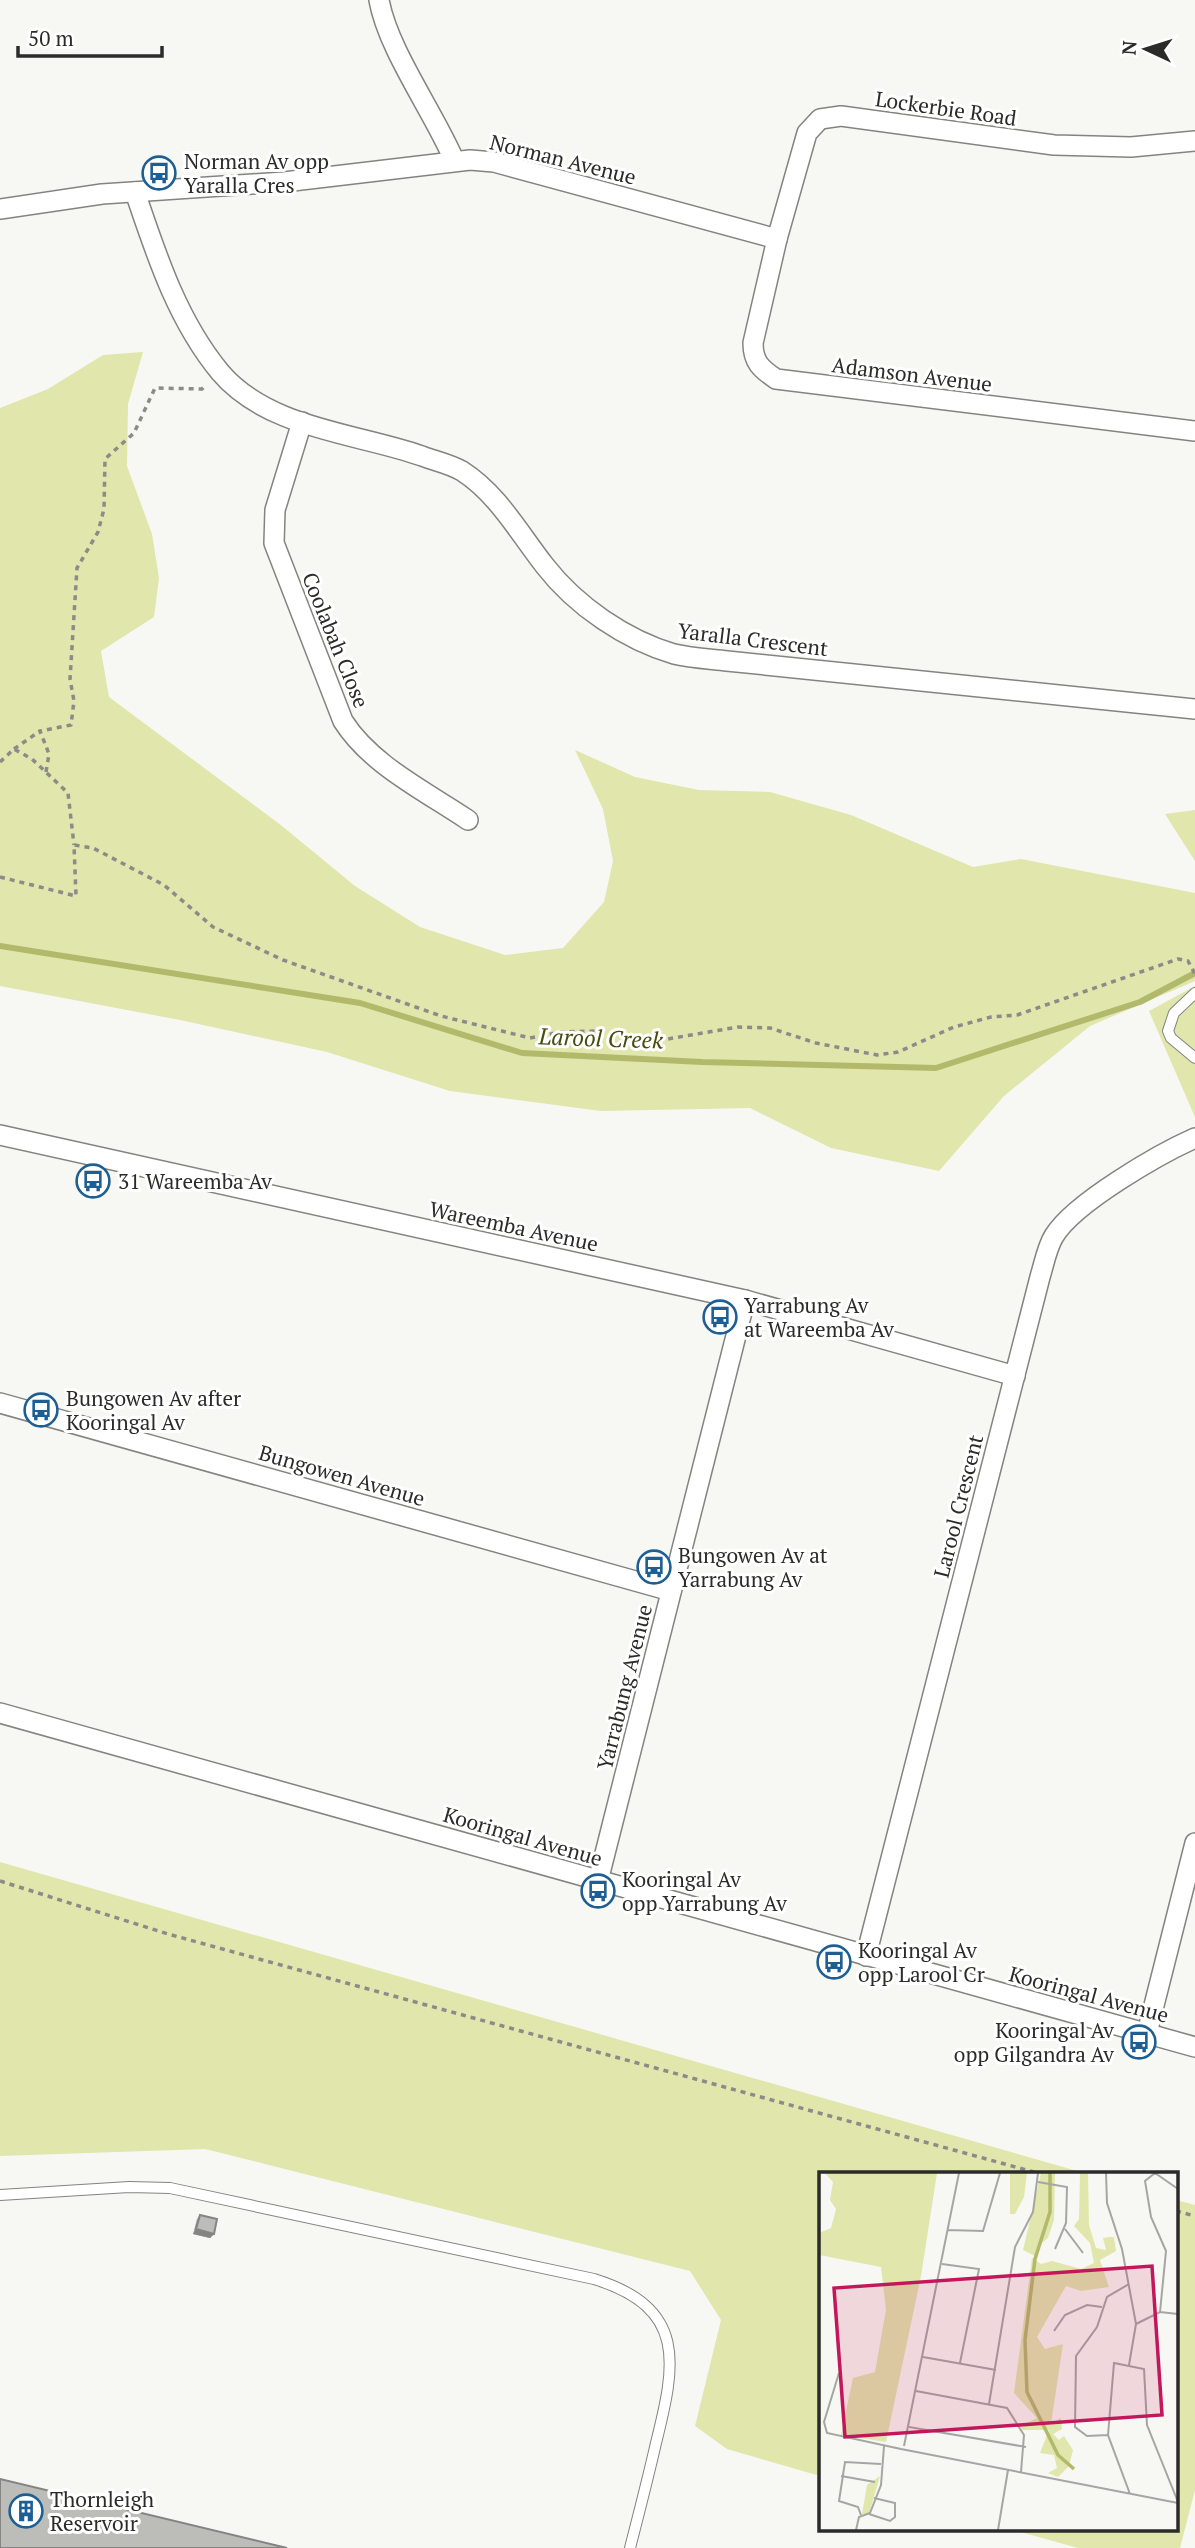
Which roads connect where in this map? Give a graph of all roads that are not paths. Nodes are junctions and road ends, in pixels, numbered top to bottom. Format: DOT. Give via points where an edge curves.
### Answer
graph roads {
  1 [pos="379,0"];
  2 [pos="1195,141"];
  3 [pos="454,159"];
  4 [pos="135,192"];
  5 [pos="0,209"];
  6 [pos="776,239"];
  7 [pos="302,422"];
  8 [pos="1195,431"];
  9 [pos="1195,709"];
  10 [pos="468,820"];
  11 [pos="1195,993"];
  12 [pos="1195,1058"];
  13 [pos="0,1135"];
  14 [pos="1195,1138"];
  15 [pos="745,1300"];
  16 [pos="1015,1376"];
  17 [pos="0,1403"];
  18 [pos="671,1591"];
  19 [pos="0,1713"];
  20 [pos="1195,1843"];
  21 [pos="598,1881"];
  22 [pos="866,1956"];
  23 [pos="1147,2033"];
  24 [pos="1195,2047"];
  25 [pos="0,2195"];
  26 [pos="630,2548"];
  1 -- 3 [label="street" via="404,62"];
  2 -- 6 [label="street, Lockerbie Road" via="1055,145 841,116 820,119 807,133"];
  3 -- 4 [label="street, Norman Avenue" via="284,182"];
  3 -- 6 [label="street, Norman Avenue" via="494,162"];
  4 -- 5 [label="street, Norman Avenue"];
  4 -- 7 [label="street, Yaralla Crescent" via="176,302 221,373 259,404"];
  6 -- 8 [label="street, Adamson Avenue" via="753,357 776,379"];
  7 -- 9 [label="street, Yaralla Crescent" via="460,470 486,489 575,597 640,641 676,654"];
  7 -- 10 [label="street, Coolabah Close" via="275,510 274,543 343,721 357,742 377,759"];
  11 -- 12 [label="lane" via="1174,1013 1168,1031"];
  13 -- 15 [label="street, Wareemba Avenue"];
  14 -- 16 [label="street, Larool Crescent" via="1076,1211 1053,1236"];
  15 -- 16 [label="street, Wareemba Avenue"];
  15 -- 18 [label="street, Yarrabung Avenue"];
  16 -- 22 [label="street, Larool Crescent"];
  17 -- 18 [label="street, Bungowen Avenue"];
  18 -- 21 [label="street, Yarrabung Avenue"];
  19 -- 21 [label="street, Kooringal Avenue"];
  20 -- 23 [label="street"];
  21 -- 22 [label="street, Kooringal Avenue"];
  22 -- 23 [label="street, Kooringal Avenue"];
  23 -- 24 [label="street, Kooringal Avenue"];
  25 -- 26 [label="lane" via="170,2188 594,2278 626,2290 641,2300 663,2330 671,2359 666,2403"];
}
